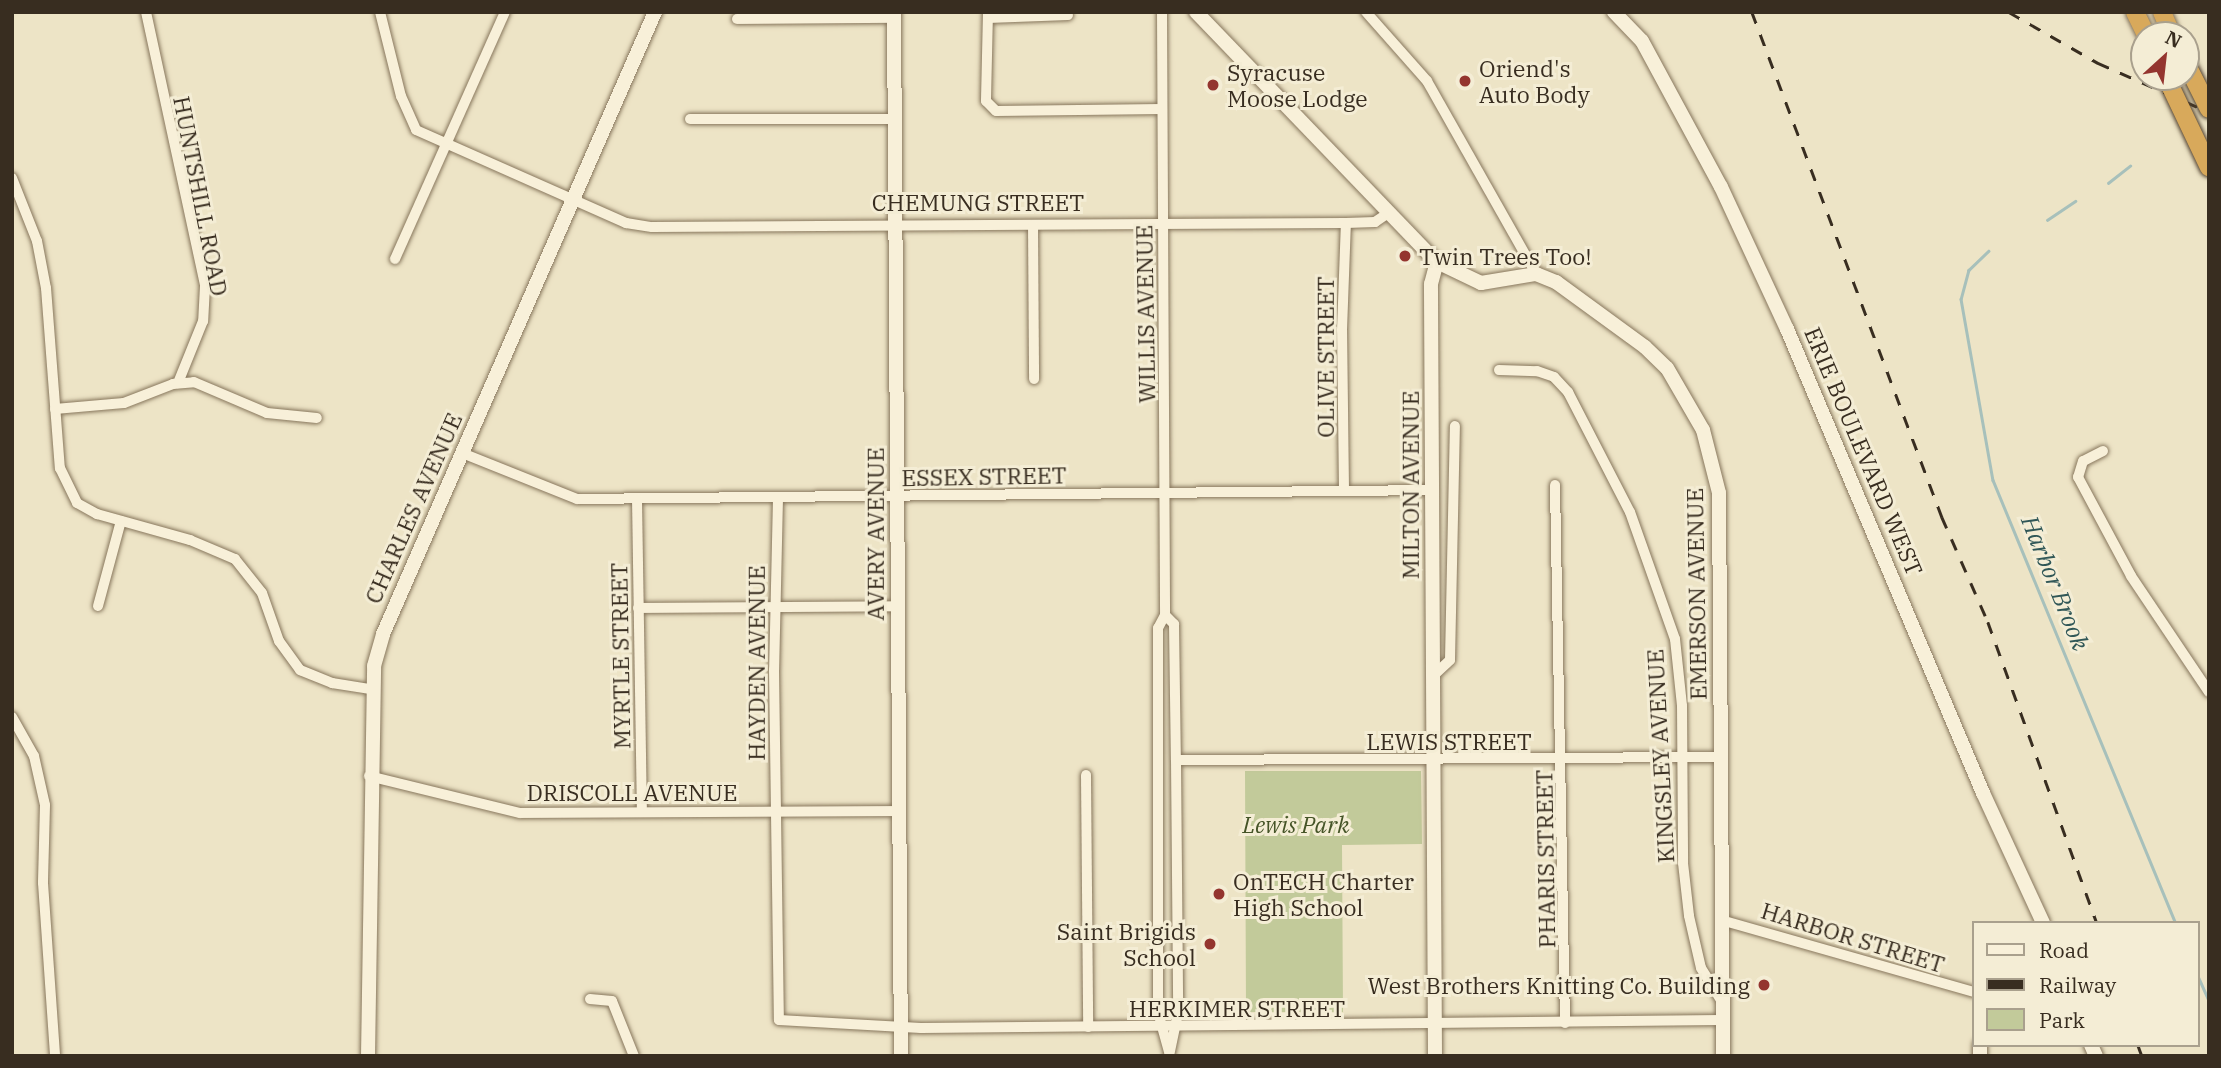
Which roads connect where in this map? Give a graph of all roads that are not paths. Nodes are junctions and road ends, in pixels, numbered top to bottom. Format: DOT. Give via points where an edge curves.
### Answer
graph roads {
  1 [pos="146,12"];
  2 [pos="380,12"];
  3 [pos="505,12"];
  4 [pos="655,12"];
  5 [pos="1162,12"];
  6 [pos="1196,12"];
  7 [pos="1366,12"];
  8 [pos="1614,12"];
  9 [pos="894,15"];
  10 [pos="988,15"];
  11 [pos="1068,15"];
  12 [pos="737,19"];
  13 [pos="2173,91"];
  14 [pos="2200,91"];
  15 [pos="1162,109"];
  16 [pos="2209,109"];
  17 [pos="690,119"];
  18 [pos="895,119"];
  19 [pos="446,145"];
  20 [pos="2209,167"];
  21 [pos="12,178"];
  22 [pos="573,199"];
  23 [pos="1387,214"];
  24 [pos="1346,223"];
  25 [pos="1163,224"];
  26 [pos="895,225"];
  27 [pos="1033,225"];
  28 [pos="395,259"];
  29 [pos="1437,262"];
  30 [pos="1536,274"];
  31 [pos="1499,370"];
  32 [pos="1034,379"];
  33 [pos="178,383"];
  34 [pos="55,409"];
  35 [pos="317,418"];
  36 [pos="1455,426"];
  37 [pos="2103,451"];
  38 [pos="462,453"];
  39 [pos="1555,485"];
  40 [pos="1344,490"];
  41 [pos="1432,490"];
  42 [pos="1164,492"];
  43 [pos="778,498"];
  44 [pos="897,498"];
  45 [pos="638,499"];
  46 [pos="121,521"];
  47 [pos="98,606"];
  48 [pos="775,606"];
  49 [pos="898,606"];
  50 [pos="638,608"];
  51 [pos="1165,615"];
  52 [pos="1433,675"];
  53 [pos="371,688"];
  54 [pos="2208,691"];
  55 [pos="12,717"];
  56 [pos="1721,757"];
  57 [pos="1681,758"];
  58 [pos="1176,760"];
  59 [pos="1434,760"];
  60 [pos="1563,761"];
  61 [pos="1086,775"];
  62 [pos="369,776"];
  63 [pos="775,811"];
  64 [pos="900,811"];
  65 [pos="642,812"];
  66 [pos="1721,920"];
  67 [pos="2042,921"];
  68 [pos="1972,991"];
  69 [pos="775,996"];
  70 [pos="590,999"];
  71 [pos="1721,1000"];
  72 [pos="1721,1020"];
  73 [pos="1565,1023"];
  74 [pos="901,1025"];
  75 [pos="1435,1026"];
  76 [pos="1088,1027"];
  77 [pos="1159,1027"];
  78 [pos="1176,1027"];
  79 [pos="1169,1054"];
  80 [pos="55,1056"];
  81 [pos="368,1056"];
  82 [pos="634,1056"];
  83 [pos="901,1056"];
  84 [pos="1435,1056"];
  85 [pos="1723,1056"];
  1 -- 33 [label="street, HUNTSHILL ROAD" via="205,286 203,321"];
  2 -- 19 [label="street, CHEMUNG STREET" via="410,121 416,130"];
  3 -- 19 [label="street"];
  4 -- 22 [label="street, CHARLES AVENUE"];
  5 -- 15 [label="street, WILLIS AVENUE"];
  6 -- 23 [label="street"];
  7 -- 30 [label="street" via="1427,80"];
  8 -- 67 [label="street, ERIE BOULEVARD WEST" via="1642,41 1721,187"];
  9 -- 12 [label="street"];
  9 -- 18 [label="street, AVERY AVENUE"];
  10 -- 11 [label="street"];
  10 -- 15 [label="street" via="986,101 996,111"];
  13 -- 20 [label="highway, bridge"];
  14 -- 16 [label="highway, bridge"];
  15 -- 25 [label="street, WILLIS AVENUE"];
  17 -- 18 [label="street"];
  18 -- 26 [label="street, AVERY AVENUE"];
  19 -- 22 [label="street, CHEMUNG STREET"];
  19 -- 28 [label="street"];
  21 -- 34 [label="street" via="37,241 46,288"];
  22 -- 26 [label="street, CHEMUNG STREET" via="626,223 652,228"];
  22 -- 38 [label="street, CHARLES AVENUE"];
  23 -- 24 [label="street, CHEMUNG STREET" via="1375,222"];
  23 -- 29 [label="street"];
  24 -- 25 [label="street, CHEMUNG STREET"];
  24 -- 40 [label="street, OLIVE STREET"];
  25 -- 27 [label="street, CHEMUNG STREET"];
  25 -- 42 [label="street, WILLIS AVENUE"];
  26 -- 27 [label="street, CHEMUNG STREET"];
  26 -- 44 [label="street, AVERY AVENUE"];
  27 -- 32 [label="street"];
  29 -- 30 [label="street" via="1481,283"];
  29 -- 41 [label="street, MILTON AVENUE" via="1431,284"];
  30 -- 56 [label="street, EMERSON AVENUE" via="1556,282 1645,347 1679,384 1703,430 1719,493"];
  31 -- 57 [label="street, KINGSLEY AVENUE" via="1537,371 1564,386 1617,484 1675,639"];
  33 -- 34 [label="street" via="124,403"];
  33 -- 35 [label="street" via="194,382 267,413"];
  34 -- 46 [label="street" via="65,486 87,510"];
  36 -- 52 [label="street" via="1450,660"];
  37 -- 54 [label="street" via="2083,461 2078,477 2132,576"];
  38 -- 45 [label="street, ESSEX STREET" via="567,497"];
  38 -- 53 [label="street, CHARLES AVENUE" via="383,634"];
  39 -- 60 [label="street, PHARIS STREET"];
  40 -- 41 [label="street, ESSEX STREET"];
  40 -- 42 [label="street, ESSEX STREET"];
  41 -- 52 [label="street, MILTON AVENUE"];
  42 -- 44 [label="street, ESSEX STREET"];
  42 -- 51 [label="street, WILLIS AVENUE"];
  43 -- 44 [label="street, ESSEX STREET"];
  43 -- 45 [label="street, ESSEX STREET"];
  43 -- 48 [label="street, HAYDEN AVENUE"];
  44 -- 49 [label="street, AVERY AVENUE"];
  45 -- 50 [label="street, MYRTLE STREET"];
  46 -- 47 [label="street"];
  46 -- 53 [label="street" via="190,540 235,559 262,593 279,641 300,670 332,683"];
  48 -- 49 [label="street"];
  48 -- 50 [label="street"];
  48 -- 63 [label="street, HAYDEN AVENUE"];
  49 -- 64 [label="street, AVERY AVENUE"];
  50 -- 65 [label="street, MYRTLE STREET"];
  51 -- 58 [label="street, WILLIS AVENUE" via="1174,624"];
  51 -- 77 [label="street, WILLIS AVENUE" via="1158,628"];
  52 -- 59 [label="street, MILTON AVENUE"];
  53 -- 62 [label="street, CHARLES AVENUE"];
  55 -- 80 [label="street" via="34,755 46,805 43,883"];
  56 -- 57 [label="street, LEWIS STREET"];
  56 -- 66 [label="street, EMERSON AVENUE"];
  57 -- 60 [label="street, LEWIS STREET"];
  57 -- 71 [label="street, KINGSLEY AVENUE" via="1689,916 1701,968"];
  58 -- 59 [label="street, LEWIS STREET"];
  58 -- 78 [label="street, WILLIS AVENUE"];
  59 -- 60 [label="street, LEWIS STREET"];
  59 -- 75 [label="street, MILTON AVENUE"];
  60 -- 73 [label="street, PHARIS STREET"];
  61 -- 76 [label="street"];
  62 -- 65 [label="street, DRISCOLL AVENUE" via="520,813"];
  62 -- 81 [label="street, CHARLES AVENUE"];
  63 -- 64 [label="street, DRISCOLL AVENUE"];
  63 -- 65 [label="street, DRISCOLL AVENUE"];
  63 -- 69 [label="street, HAYDEN AVENUE"];
  64 -- 74 [label="street, AVERY AVENUE"];
  66 -- 68 [label="street, HARBOR STREET"];
  66 -- 71 [label="street, EMERSON AVENUE"];
  69 -- 74 [label="street, HERKIMER STREET" via="777,1017 784,1022"];
  70 -- 82 [label="street" via="612,1001"];
  71 -- 72 [label="street, EMERSON AVENUE"];
  72 -- 73 [label="street, HERKIMER STREET"];
  72 -- 85 [label="street, EMERSON AVENUE"];
  73 -- 75 [label="street, HERKIMER STREET"];
  74 -- 76 [label="street, HERKIMER STREET"];
  74 -- 83 [label="street, AVERY AVENUE"];
  75 -- 78 [label="street, HERKIMER STREET"];
  75 -- 84 [label="street, MILTON AVENUE"];
  76 -- 77 [label="street, HERKIMER STREET"];
  77 -- 78 [label="street, HERKIMER STREET"];
  77 -- 79 [label="street, WILLIS AVENUE"];
  78 -- 79 [label="street, WILLIS AVENUE"];
}
